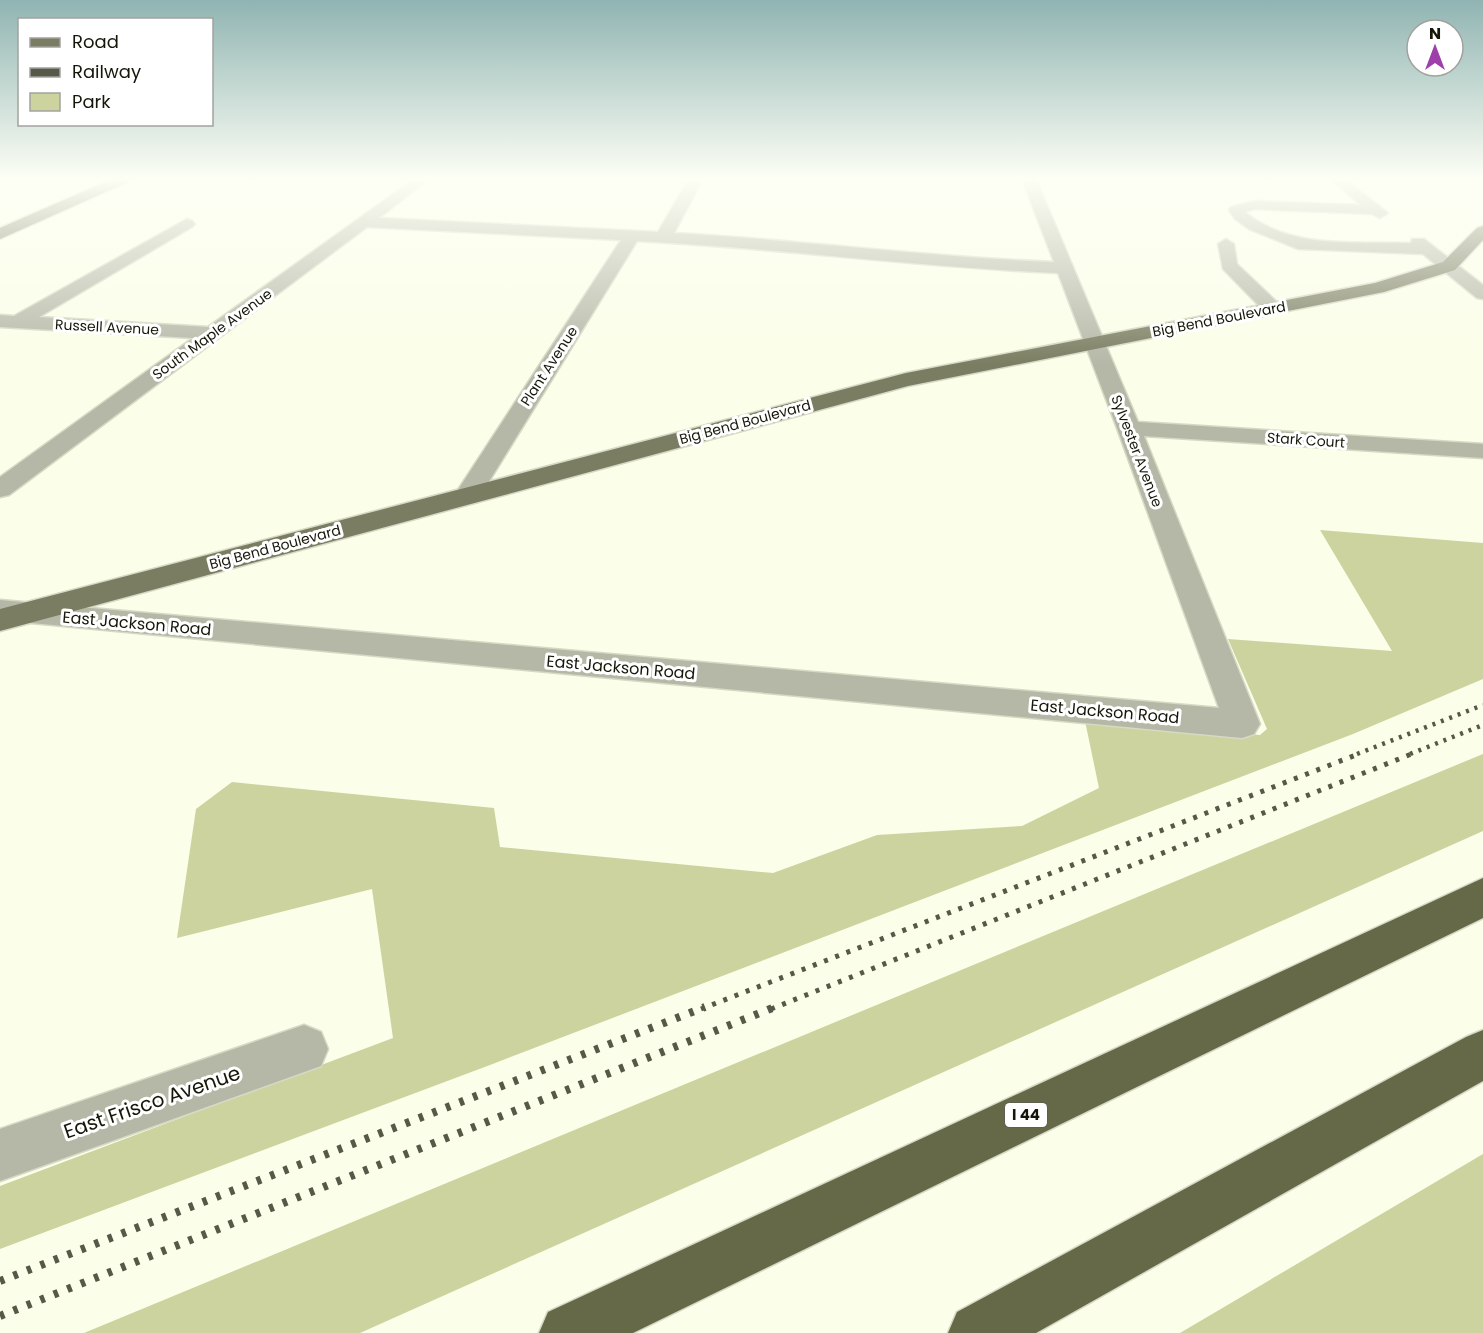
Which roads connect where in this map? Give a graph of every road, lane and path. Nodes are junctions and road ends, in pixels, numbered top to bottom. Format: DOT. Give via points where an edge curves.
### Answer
graph roads {
  1 [pos="159,241"];
  2 [pos="338,241"];
  3 [pos="629,241"];
  4 [pos="726,241"];
  5 [pos="1055,241"];
  6 [pos="1290,241"];
  7 [pos="1416,241"];
  8 [pos="1473,241"];
  9 [pos="1226,244"];
  10 [pos="1426,249"];
  11 [pos="1449,266"];
  12 [pos="1066,268"];
  13 [pos="1483,294"];
  14 [pos="1273,309"];
  15 [pos="9,321"];
  16 [pos="214,333"];
  17 [pos="1095,343"];
  18 [pos="1129,428"];
  19 [pos="1483,451"];
  20 [pos="0,489"];
  21 [pos="466,496"];
  22 [pos="9,615"];
  23 [pos="1242,724"];
  24 [pos="1483,897"];
  25 [pos="304,1049"];
  26 [pos="1483,1054"];
  27 [pos="0,1155"];
  28 [pos="569,1333"];
  29 [pos="978,1333"];
  1 -- 15 [label="street"];
  2 -- 16 [label="street, South Maple Avenue"];
  3 -- 21 [label="street, Plant Avenue"];
  4 -- 12 [label="street" via="964,264"];
  5 -- 12 [label="street, Sylvester Avenue"];
  6 -- 10 [label="street"];
  7 -- 10 [label="street"];
  8 -- 11 [label="main road, Big Bend Boulevard"];
  9 -- 14 [label="street" via="1229,265"];
  10 -- 11 [label="street"];
  11 -- 13 [label="street"];
  11 -- 14 [label="main road, Big Bend Boulevard" via="1378,288"];
  12 -- 17 [label="street, Sylvester Avenue"];
  14 -- 17 [label="main road, Big Bend Boulevard"];
  15 -- 16 [label="street, Russell Avenue"];
  16 -- 20 [label="street, South Maple Avenue"];
  17 -- 18 [label="street, Sylvester Avenue"];
  17 -- 21 [label="main road, Big Bend Boulevard" via="906,380"];
  18 -- 19 [label="street, Stark Court"];
  18 -- 23 [label="street, Sylvester Avenue"];
  21 -- 22 [label="main road, Big Bend Boulevard"];
  22 -- 23 [label="street, East Jackson Road"];
  24 -- 28 [label="highway, I 44"];
  25 -- 27 [label="street, East Frisco Avenue"];
  26 -- 29 [label="highway"];
}
